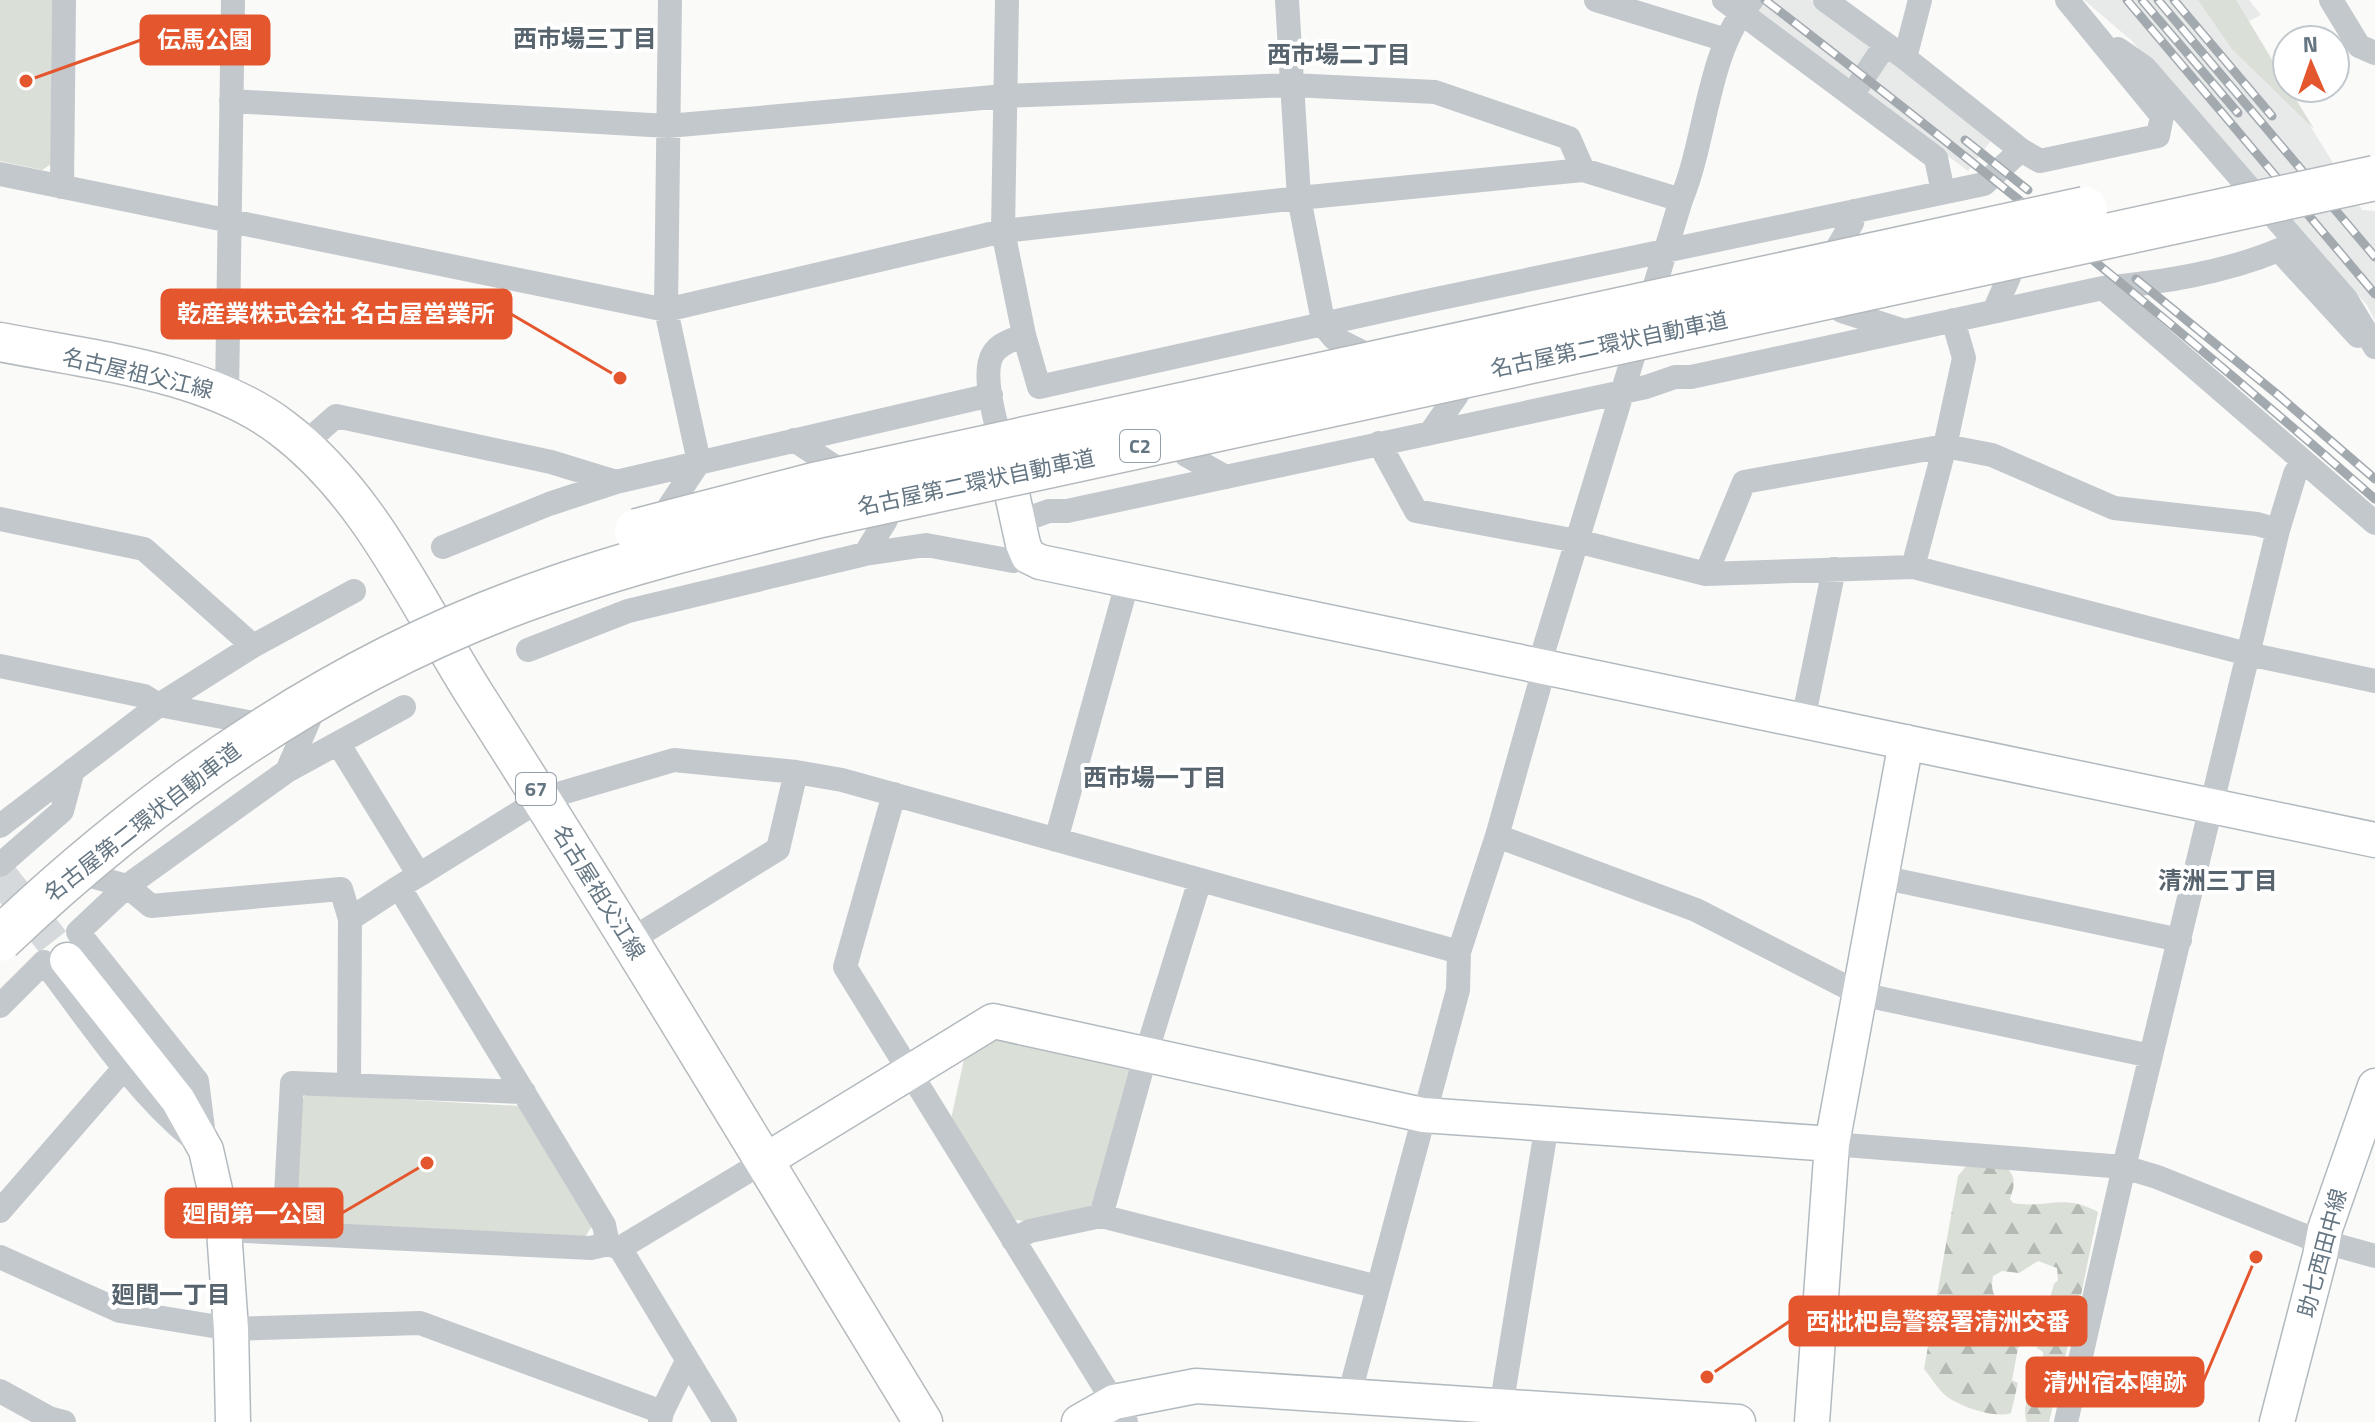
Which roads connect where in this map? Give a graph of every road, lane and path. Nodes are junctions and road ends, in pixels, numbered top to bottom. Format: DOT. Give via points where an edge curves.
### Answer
graph roads {
  1 [pos="64,0"];
  2 [pos="233,0"];
  3 [pos="670,0"];
  4 [pos="1007,0"];
  5 [pos="1287,0"];
  6 [pos="1596,0"];
  7 [pos="1825,0"];
  8 [pos="1920,0"];
  9 [pos="2067,0"];
  10 [pos="2331,0"];
  11 [pos="1739,4"];
  12 [pos="2090,29"];
  13 [pos="1726,40"];
  14 [pos="1895,51"];
  15 [pos="2375,53"];
  16 [pos="1292,85"];
  17 [pos="1852,95"];
  18 [pos="1005,96"];
  19 [pos="231,101"];
  20 [pos="668,126"];
  21 [pos="2375,147"];
  22 [pos="2021,150"];
  23 [pos="1583,170"];
  24 [pos="0,174"];
  25 [pos="2375,178"];
  26 [pos="62,187"];
  27 [pos="1943,192"];
  28 [pos="1299,198"];
  29 [pos="1681,200"];
  30 [pos="1854,211"];
  31 [pos="230,221"];
  32 [pos="1003,231"];
  33 [pos="1666,251"];
  34 [pos="2009,277"];
  35 [pos="2103,288"];
  36 [pos="666,310"];
  37 [pos="1842,311"];
  38 [pos="1994,311"];
  39 [pos="1953,320"];
  40 [pos="1795,321"];
  41 [pos="1324,326"];
  42 [pos="1903,330"];
  43 [pos="1024,335"];
  44 [pos="0,342"];
  45 [pos="2375,350"];
  46 [pos="1622,392"];
  47 [pos="227,394"];
  48 [pos="991,395"];
  49 [pos="1431,432"];
  50 [pos="794,440"];
  51 [pos="1379,443"];
  52 [pos="302,446"];
  53 [pos="1945,446"];
  54 [pos="1186,455"];
  55 [pos="699,462"];
  56 [pos="2302,462"];
  57 [pos="1226,477"];
  58 [pos="616,482"];
  59 [pos="1015,508"];
  60 [pos="0,519"];
  61 [pos="2375,523"];
  62 [pos="2278,530"];
  63 [pos="1577,541"];
  64 [pos="443,547"];
  65 [pos="865,554"];
  66 [pos="1028,556"];
  67 [pos="1913,567"];
  68 [pos="1834,569"];
  69 [pos="666,573"];
  70 [pos="1706,574"];
  71 [pos="1128,580"];
  72 [pos="615,587"];
  73 [pos="354,591"];
  74 [pos="700,592"];
  75 [pos="253,646"];
  76 [pos="528,650"];
  77 [pos="2248,654"];
  78 [pos="0,666"];
  79 [pos="1542,666"];
  80 [pos="2375,681"];
  81 [pos="159,705"];
  82 [pos="404,707"];
  83 [pos="1803,720"];
  84 [pos="1906,742"];
  85 [pos="338,743"];
  86 [pos="73,770"];
  87 [pos="287,771"];
  88 [pos="796,772"];
  89 [pos="894,794"];
  90 [pos="541,799"];
  91 [pos="2212,808"];
  92 [pos="0,826"];
  93 [pos="1497,836"];
  94 [pos="1056,840"];
  95 [pos="2375,840"];
  96 [pos="0,865"];
  97 [pos="94,877"];
  98 [pos="1881,877"];
  99 [pos="1200,880"];
  100 [pos="409,881"];
  101 [pos="127,886"];
  102 [pos="0,898"];
  103 [pos="350,919"];
  104 [pos="0,939"];
  105 [pos="2180,940"];
  106 [pos="629,941"];
  107 [pos="72,946"];
  108 [pos="1459,952"];
  109 [pos="1860,994"];
  110 [pos="0,1006"];
  111 [pos="1146,1054"];
  112 [pos="2151,1056"];
  113 [pos="125,1067"];
  114 [pos="911,1073"];
  115 [pos="349,1085"];
  116 [pos="2375,1086"];
  117 [pos="524,1092"];
  118 [pos="1423,1115"];
  119 [pos="1547,1124"];
  120 [pos="1832,1144"];
  121 [pos="206,1150"];
  122 [pos="763,1162"];
  123 [pos="2124,1167"];
  124 [pos="0,1211"];
  125 [pos="1101,1216"];
  126 [pos="224,1230"];
  127 [pos="284,1232"];
  128 [pos="1013,1240"];
  129 [pos="2323,1241"];
  130 [pos="614,1246"];
  131 [pos="2375,1256"];
  132 [pos="0,1257"];
  133 [pos="1378,1287"];
  134 [pos="231,1329"];
  135 [pos="687,1361"];
  136 [pos="0,1391"];
  137 [pos="1349,1396"];
  138 [pos="1120,1412"];
  139 [pos="1500,1414"];
  140 [pos="661,1417"];
  141 [pos="64,1422"];
  142 [pos="233,1422"];
  143 [pos="725,1422"];
  144 [pos="923,1422"];
  145 [pos="1079,1422"];
  146 [pos="1738,1422"];
  147 [pos="1812,1422"];
  148 [pos="2066,1422"];
  149 [pos="2277,1422"];
  1 -- 26 [label="street"];
  2 -- 19 [label="street"];
  3 -- 20 [label="street"];
  4 -- 18 [label="street"];
  5 -- 16 [label="street"];
  6 -- 13 [label="street"];
  7 -- 14 [label="street"];
  8 -- 14 [label="street"];
  9 -- 12 [label="street"];
  10 -- 15 [label="street" via="2359,46"];
  11 -- 13 [label="street"];
  11 -- 17 [label="street"];
  12 -- 22 [label="street" via="2162,116 2158,136 2040,161"];
  12 -- 45 [label="street" via="2144,67 2346,299"];
  13 -- 29 [label="street"];
  14 -- 17 [label="street"];
  14 -- 22 [label="street"];
  16 -- 18 [label="street"];
  16 -- 23 [label="street" via="1435,92 1569,138"];
  16 -- 28 [label="street"];
  17 -- 27 [label="street" via="1936,158"];
  18 -- 20 [label="street"];
  18 -- 32 [label="street"];
  19 -- 20 [label="street"];
  19 -- 31 [label="street"];
  20 -- 36 [label="street"];
  21 -- 102 [label="highway, 名古屋第二環状自動車道 / C2, bridge" via="814,485 621,536 430,606 256,697 111,802"];
  22 -- 27 [label="street" via="1984,184"];
  23 -- 28 [label="street"];
  23 -- 29 [label="street"];
  24 -- 26 [label="street"];
  25 -- 104 [label="highway, 名古屋第二環状自動車道 / C2, bridge" via="821,515 635,562 449,630 279,719 202,769 129,826"];
  26 -- 31 [label="street"];
  27 -- 30 [label="street"];
  28 -- 32 [label="street"];
  28 -- 41 [label="street"];
  29 -- 33 [label="street"];
  30 -- 33 [label="street"];
  30 -- 40 [label="street"];
  31 -- 36 [label="street"];
  31 -- 47 [label="street"];
  32 -- 36 [label="street"];
  32 -- 43 [label="street"];
  33 -- 41 [label="street"];
  33 -- 46 [label="street"];
  34 -- 38 [label="street"];
  35 -- 38 [label="street"];
  35 -- 45 [label="street" via="2242,265 2279,250"];
  35 -- 56 [label="street"];
  36 -- 55 [label="street"];
  37 -- 42 [label="street"];
  38 -- 39 [label="street"];
  39 -- 42 [label="street"];
  39 -- 53 [label="street" via="1964,358"];
  41 -- 43 [label="street" via="1039,387"];
  41 -- 49 [label="street" via="1334,338 1454,396"];
  42 -- 46 [label="street"];
  43 -- 48 [label="street" via="993,354 987,369"];
  44 -- 47 [label="main road, 名古屋祖父江線 / 67" via="174,377"];
  46 -- 49 [label="street"];
  46 -- 63 [label="street"];
  47 -- 52 [label="main road, 名古屋祖父江線 / 67"];
  48 -- 50 [label="street"];
  48 -- 59 [label="street"];
  49 -- 51 [label="street"];
  50 -- 55 [label="street"];
  50 -- 65 [label="street" via="898,517"];
  51 -- 57 [label="street"];
  51 -- 63 [label="street" via="1416,511"];
  52 -- 58 [label="street" via="336,416 551,462"];
  52 -- 90 [label="main road, 名古屋祖父江線 / 67" via="353,500 399,565"];
  53 -- 62 [label="street" via="1992,455 2114,508"];
  53 -- 67 [label="street"];
  53 -- 70 [label="street" via="1744,482"];
  54 -- 57 [label="street"];
  55 -- 58 [label="street"];
  55 -- 72 [label="street"];
  56 -- 61 [label="street"];
  56 -- 62 [label="street"];
  57 -- 59 [label="street" via="1067,511"];
  58 -- 64 [label="street"];
  59 -- 66 [label="street"];
  60 -- 75 [label="street" via="144,549"];
  62 -- 77 [label="street"];
  63 -- 70 [label="street"];
  63 -- 79 [label="street"];
  65 -- 66 [label="street" via="926,545 1013,561"];
  65 -- 74 [label="street"];
  66 -- 71 [label="street"];
  67 -- 68 [label="street"];
  67 -- 77 [label="street"];
  68 -- 70 [label="street"];
  68 -- 83 [label="street"];
  69 -- 74 [label="street"];
  71 -- 79 [label="street"];
  71 -- 94 [label="street"];
  73 -- 75 [label="street"];
  74 -- 76 [label="street" via="628,611"];
  75 -- 81 [label="street"];
  77 -- 80 [label="street"];
  77 -- 91 [label="street"];
  78 -- 81 [label="street" via="144,696"];
  79 -- 83 [label="street"];
  79 -- 93 [label="street"];
  81 -- 86 [label="street"];
  81 -- 87 [label="street" via="300,724"];
  82 -- 85 [label="street"];
  83 -- 84 [label="street"];
  84 -- 91 [label="street"];
  84 -- 98 [label="street"];
  85 -- 87 [label="street"];
  85 -- 100 [label="street"];
  86 -- 92 [label="street"];
  86 -- 96 [label="street" via="62,811"];
  87 -- 101 [label="street"];
  88 -- 89 [label="street"];
  88 -- 90 [label="street" via="674,760"];
  88 -- 106 [label="street" via="778,849"];
  89 -- 94 [label="street"];
  89 -- 114 [label="street" via="845,967"];
  90 -- 100 [label="street"];
  90 -- 106 [label="main road, 名古屋祖父江線 / 67"];
  91 -- 95 [label="street"];
  91 -- 105 [label="street"];
  93 -- 108 [label="street"];
  93 -- 109 [label="street" via="1696,910"];
  94 -- 99 [label="street"];
  97 -- 101 [label="street"];
  98 -- 105 [label="street"];
  98 -- 109 [label="street"];
  99 -- 108 [label="street"];
  99 -- 111 [label="street"];
  100 -- 103 [label="street"];
  100 -- 117 [label="street"];
  101 -- 103 [label="street" via="151,906 341,889"];
  101 -- 107 [label="street"];
  103 -- 115 [label="street"];
  105 -- 112 [label="street"];
  106 -- 122 [label="main road, 名古屋祖父江線 / 67"];
  107 -- 121 [label="street" via="178,1100"];
  108 -- 118 [label="street" via="1458,990"];
  109 -- 112 [label="street"];
  109 -- 120 [label="street"];
  110 -- 113 [label="street" via="44,962"];
  111 -- 114 [label="street" via="993,1021"];
  111 -- 118 [label="street"];
  111 -- 125 [label="street"];
  112 -- 123 [label="street"];
  113 -- 121 [label="street" via="172,1122"];
  113 -- 124 [label="street"];
  114 -- 122 [label="street"];
  114 -- 128 [label="street"];
  115 -- 117 [label="street"];
  115 -- 127 [label="street" via="292,1083"];
  116 -- 129 [label="street, 助七西田中線"];
  117 -- 130 [label="street"];
  118 -- 119 [label="street"];
  118 -- 133 [label="street"];
  119 -- 120 [label="street"];
  119 -- 139 [label="street"];
  120 -- 123 [label="street"];
  120 -- 147 [label="street"];
  121 -- 126 [label="street"];
  122 -- 130 [label="street"];
  122 -- 144 [label="main road, 名古屋祖父江線 / 67"];
  123 -- 129 [label="street"];
  123 -- 148 [label="street"];
  125 -- 128 [label="street" via="1030,1231"];
  125 -- 133 [label="street"];
  126 -- 127 [label="street"];
  126 -- 134 [label="street"];
  127 -- 130 [label="street"];
  128 -- 138 [label="street"];
  129 -- 131 [label="street"];
  129 -- 149 [label="street, 助七西田中線"];
  130 -- 135 [label="street"];
  132 -- 134 [label="street" via="120,1311"];
  133 -- 137 [label="street"];
  134 -- 140 [label="street" via="420,1323"];
  134 -- 142 [label="street"];
  135 -- 140 [label="street"];
  135 -- 143 [label="street"];
  136 -- 141 [label="street"];
  137 -- 138 [label="street" via="1196,1386"];
  137 -- 139 [label="street"];
  138 -- 145 [label="street"];
  139 -- 146 [label="street"];
}
